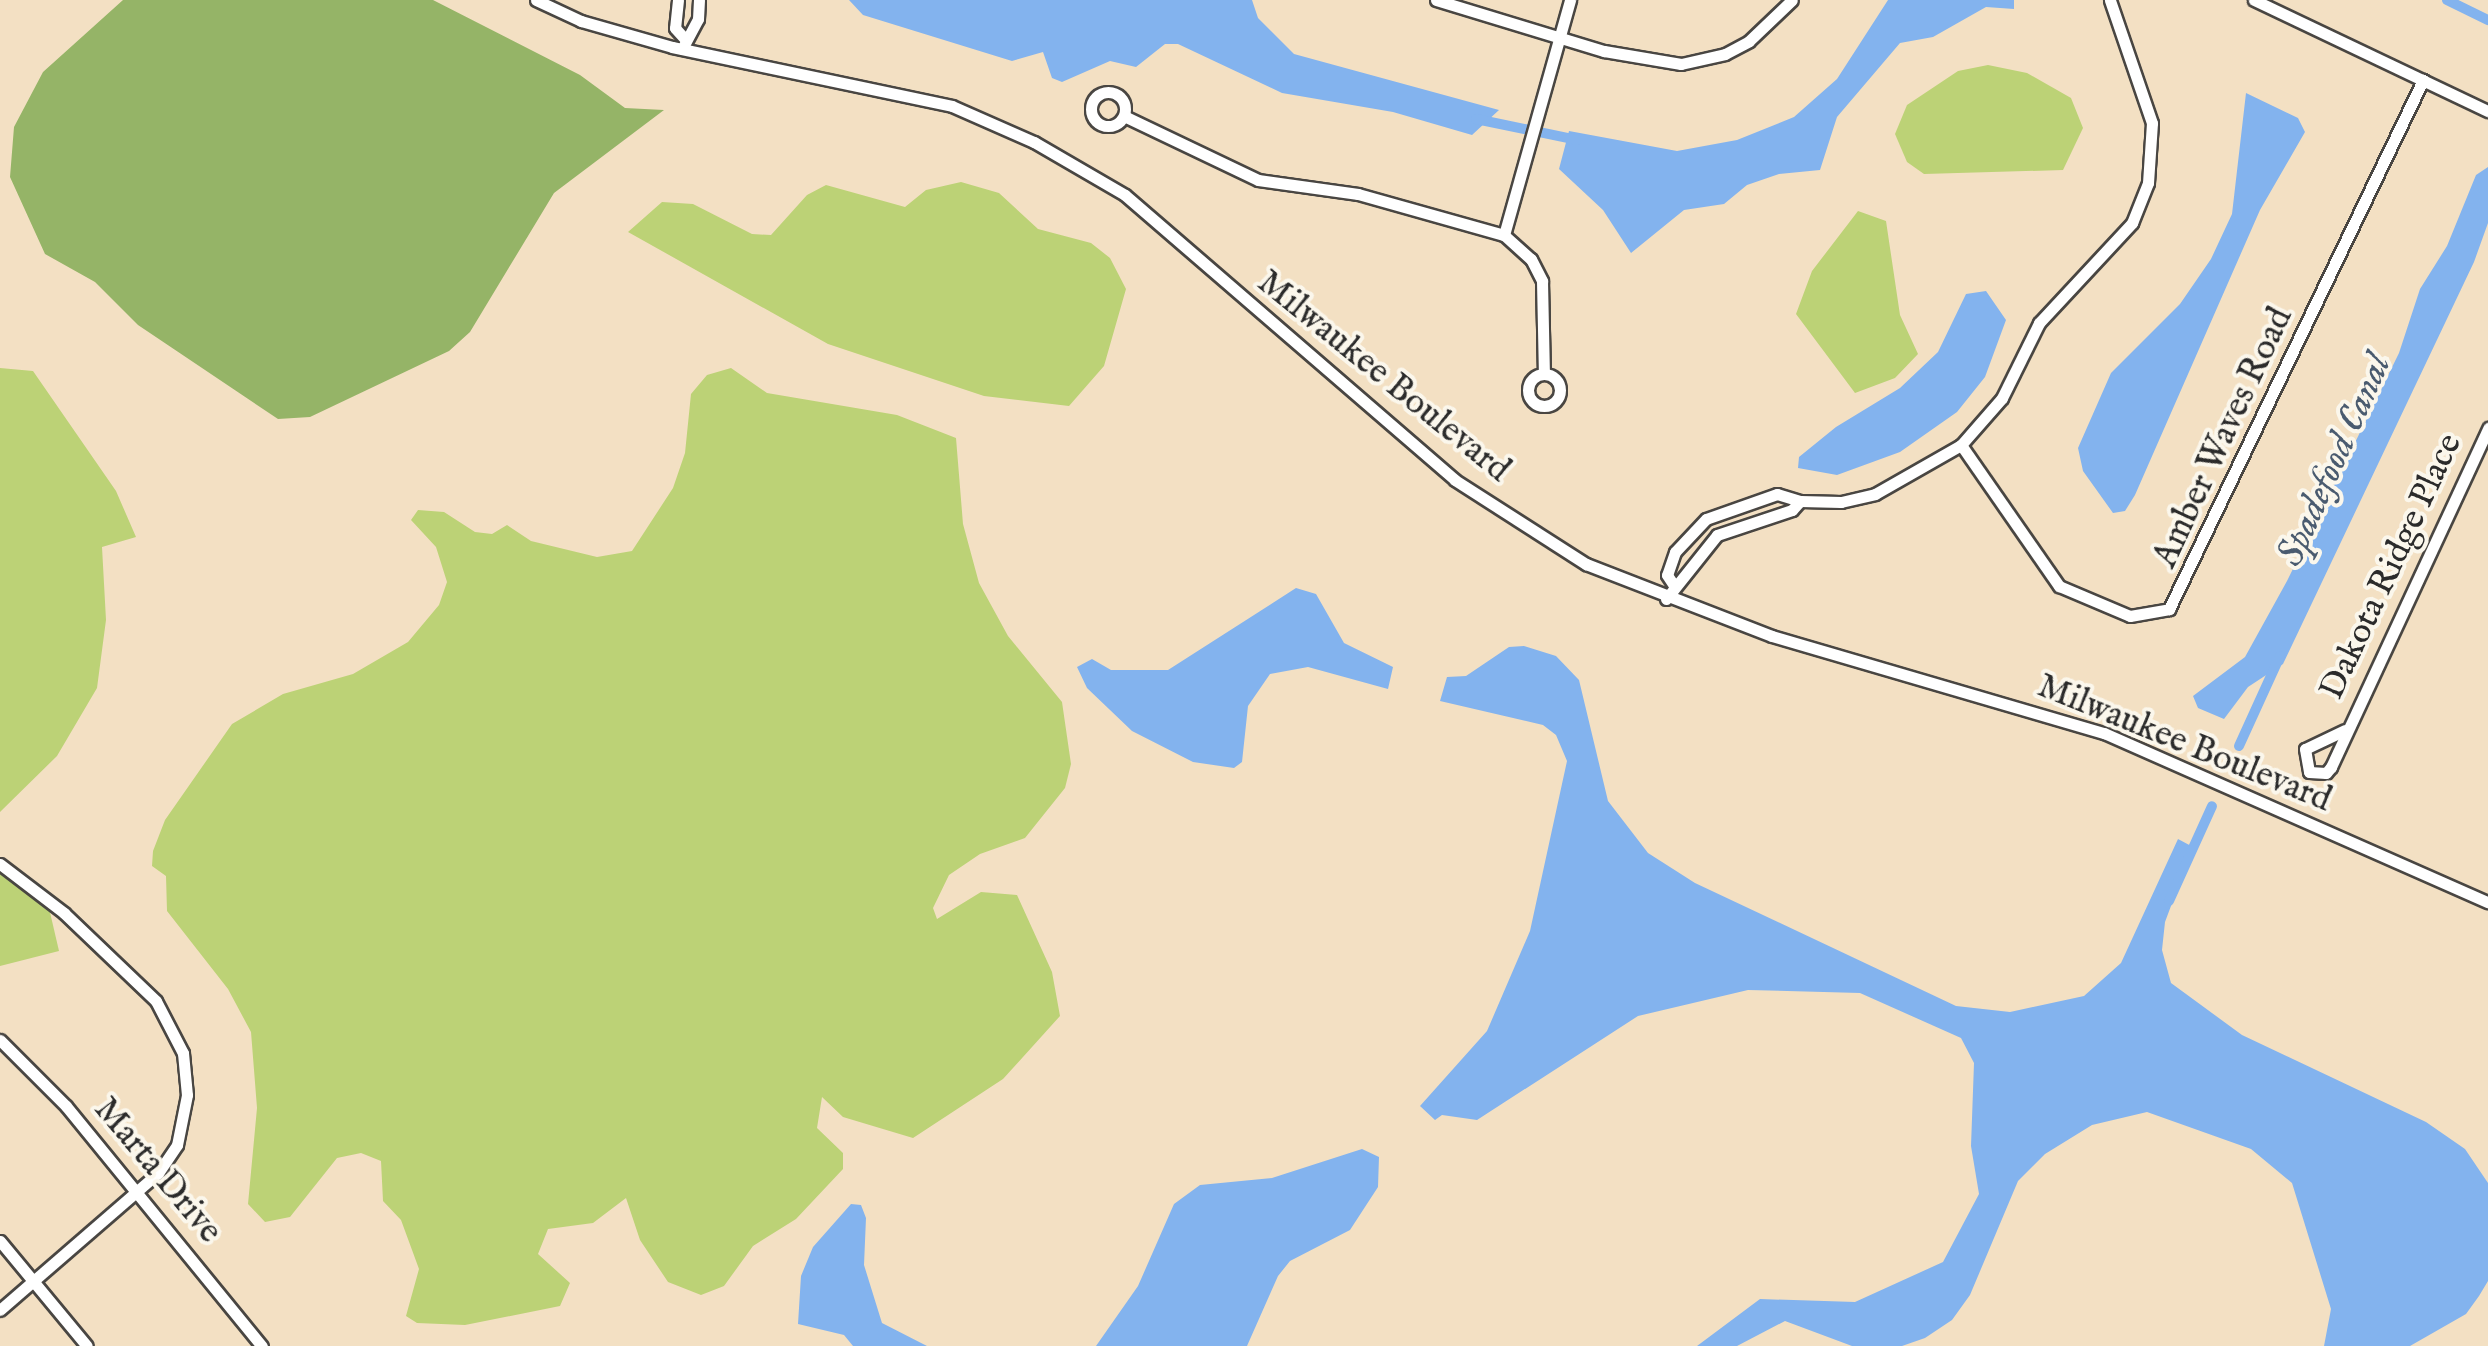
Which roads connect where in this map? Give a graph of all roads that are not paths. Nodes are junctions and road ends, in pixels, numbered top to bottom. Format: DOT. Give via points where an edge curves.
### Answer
graph roads {
  1 [pos="536,0"];
  2 [pos="678,0"];
  3 [pos="698,0"];
  4 [pos="1436,0"];
  5 [pos="1570,0"];
  6 [pos="1792,0"];
  7 [pos="2110,0"];
  8 [pos="2254,0"];
  9 [pos="1560,39"];
  10 [pos="683,44"];
  11 [pos="2423,80"];
  12 [pos="2488,111"];
  13 [pos="1124,116"];
  14 [pos="1504,234"];
  15 [pos="1544,374"];
  16 [pos="2488,428"];
  17 [pos="1961,445"];
  18 [pos="1800,501"];
  19 [pos="1739,503"];
  20 [pos="1744,522"];
  21 [pos="1673,584"];
  22 [pos="1666,600"];
  23 [pos="2344,730"];
  24 [pos="0,864"];
  25 [pos="2488,902"];
  26 [pos="0,1040"];
  27 [pos="138,1192"];
  28 [pos="0,1241"];
  29 [pos="34,1282"];
  30 [pos="0,1310"];
  31 [pos="87,1346"];
  32 [pos="262,1346"];
  1 -- 10 [label="street, Milwaukee Boulevard" via="581,21"];
  2 -- 10 [label="street" via="675,28"];
  3 -- 10 [label="street" via="698,19"];
  4 -- 9 [label="street"];
  5 -- 9 [label="street"];
  6 -- 9 [label="street" via="1750,41 1701,61 1662,63"];
  7 -- 17 [label="street" via="2152,123 2152,163 2141,204 2106,256 2038,324 2002,398"];
  8 -- 11 [label="street"];
  9 -- 14 [label="street"];
  10 -- 22 [label="street, Milwaukee Boulevard" via="952,106 1034,142 1126,195 1455,480 1586,564"];
  11 -- 12 [label="street"];
  11 -- 17 [label="street, Amber Waves Road" via="2168,609 2130,616 2060,586"];
  13 -- 14 [label="street" via="1258,180 1358,194"];
  14 -- 15 [label="street" via="1531,258 1542,281"];
  16 -- 23 [label="street, Dakota Ridge Place"];
  17 -- 18 [label="street" via="1875,494"];
  18 -- 19 [label="street" via="1788,494"];
  18 -- 20 [label="street" via="1792,510"];
  19 -- 20 [label="street"];
  19 -- 21 [label="street" via="1682,540 1667,576"];
  20 -- 21 [label="street" via="1706,545"];
  21 -- 22 [label="street"];
  22 -- 25 [label="street, Milwaukee Boulevard" via="2104,734"];
  24 -- 27 [label="street" via="118,961 156,1001 177,1036 186,1070 184,1124 165,1165"];
  26 -- 27 [label="street, Marta Drive"];
  27 -- 29 [label="street"];
  27 -- 32 [label="street, Marta Drive"];
  28 -- 29 [label="street"];
  29 -- 30 [label="street"];
  29 -- 31 [label="street"];
}
